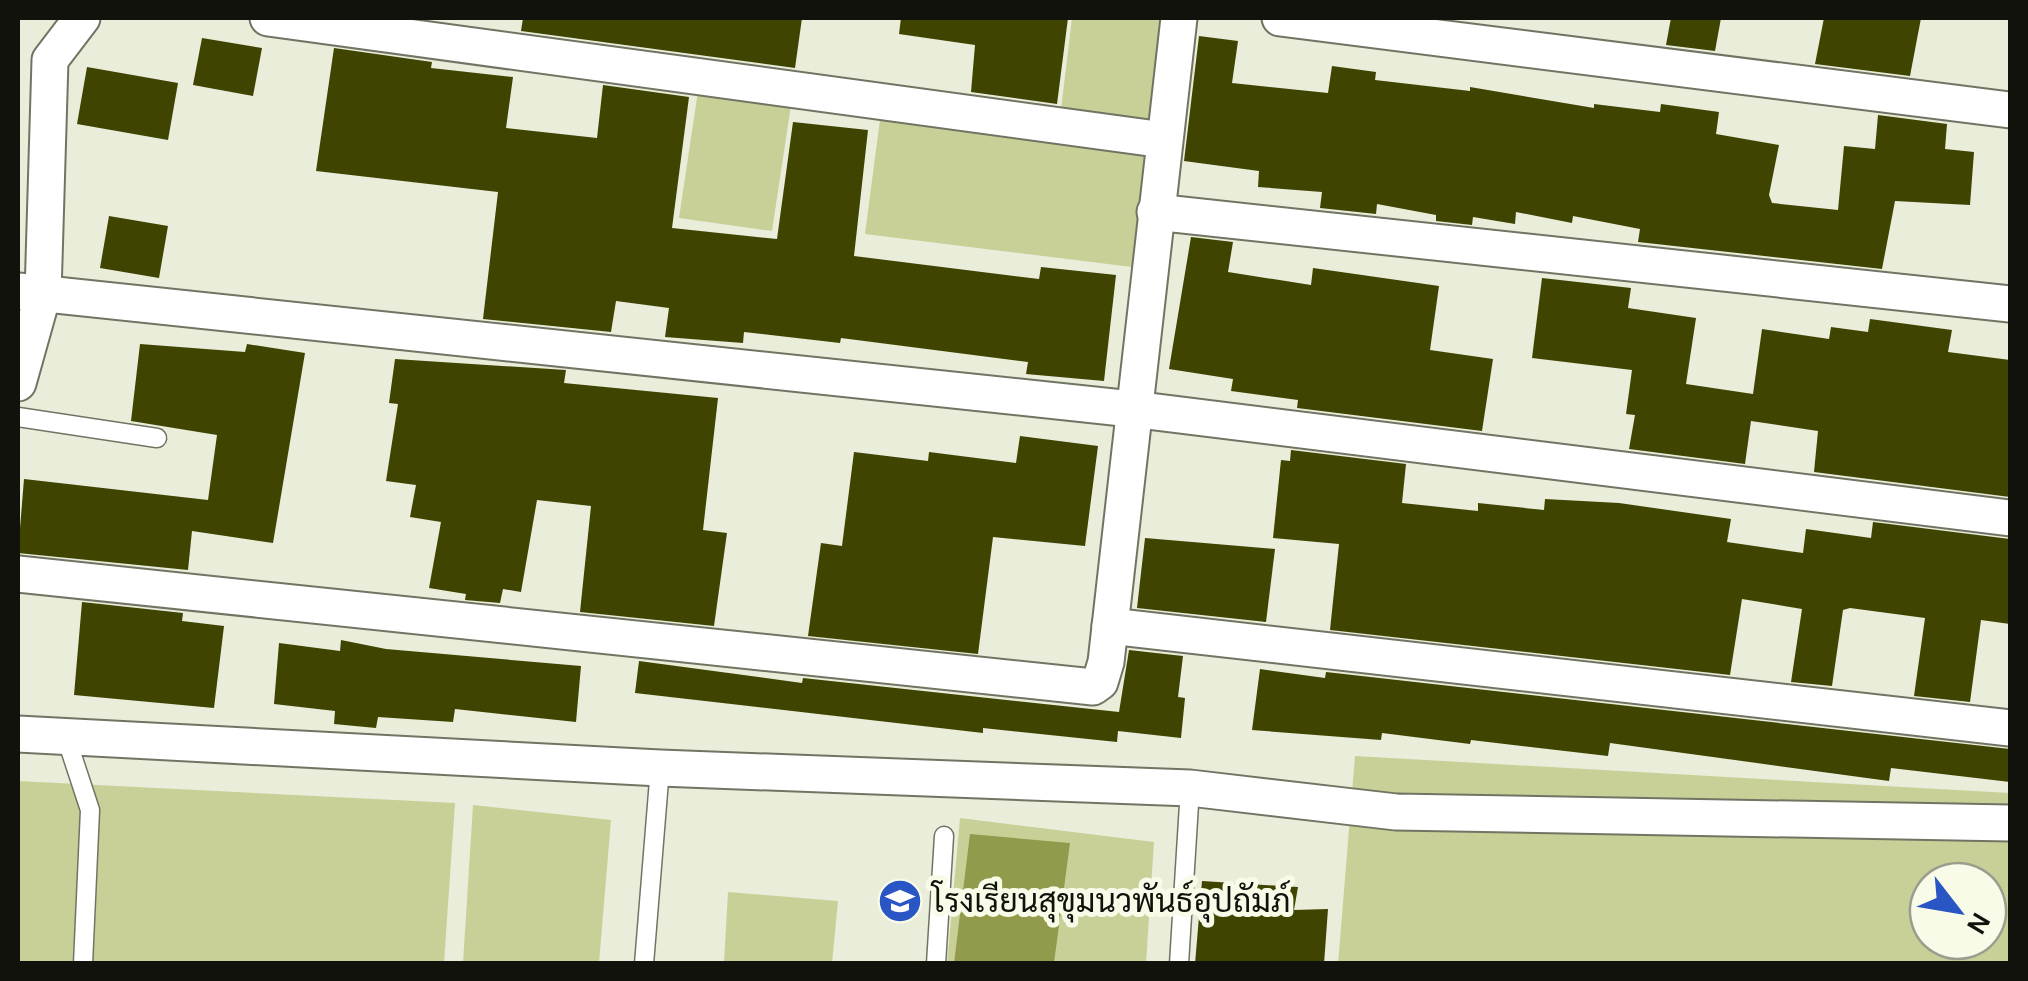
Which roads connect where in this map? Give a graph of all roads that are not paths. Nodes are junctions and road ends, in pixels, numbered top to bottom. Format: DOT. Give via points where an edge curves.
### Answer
graph roads {
  1 [pos="82,18"];
  2 [pos="268,18"];
  3 [pos="1179,18"];
  4 [pos="1280,18"];
  5 [pos="2010,110"];
  6 [pos="1164,140"];
  7 [pos="1156,212"];
  8 [pos="30,292"];
  9 [pos="2010,304"];
  10 [pos="18,382"];
  11 [pos="1132,410"];
  12 [pos="18,417"];
  13 [pos="157,438"];
  14 [pos="2010,518"];
  15 [pos="18,574"];
  16 [pos="1110,626"];
  17 [pos="2010,728"];
  18 [pos="18,734"];
  19 [pos="65,734"];
  20 [pos="660,768"];
  21 [pos="1190,788"];
  22 [pos="2010,823"];
  23 [pos="944,836"];
  24 [pos="83,964"];
  25 [pos="644,964"];
  26 [pos="936,964"];
  27 [pos="1179,964"];
  1 -- 8 [label="street" via="50,60"];
  2 -- 6 [label="street"];
  3 -- 6 [label="street"];
  4 -- 5 [label="street"];
  6 -- 7 [label="street"];
  7 -- 9 [label="street"];
  7 -- 11 [label="street"];
  8 -- 10 [label="street"];
  8 -- 11 [label="street"];
  11 -- 14 [label="street"];
  11 -- 16 [label="street"];
  12 -- 13 [label="lane"];
  15 -- 16 [label="street" via="1080,688 1100,682"];
  16 -- 17 [label="street"];
  18 -- 19 [label="street"];
  19 -- 20 [label="street"];
  19 -- 24 [label="lane" via="90,810"];
  20 -- 21 [label="street"];
  20 -- 25 [label="lane"];
  21 -- 22 [label="street" via="1396,812"];
  21 -- 27 [label="lane"];
  23 -- 26 [label="lane"];
}
